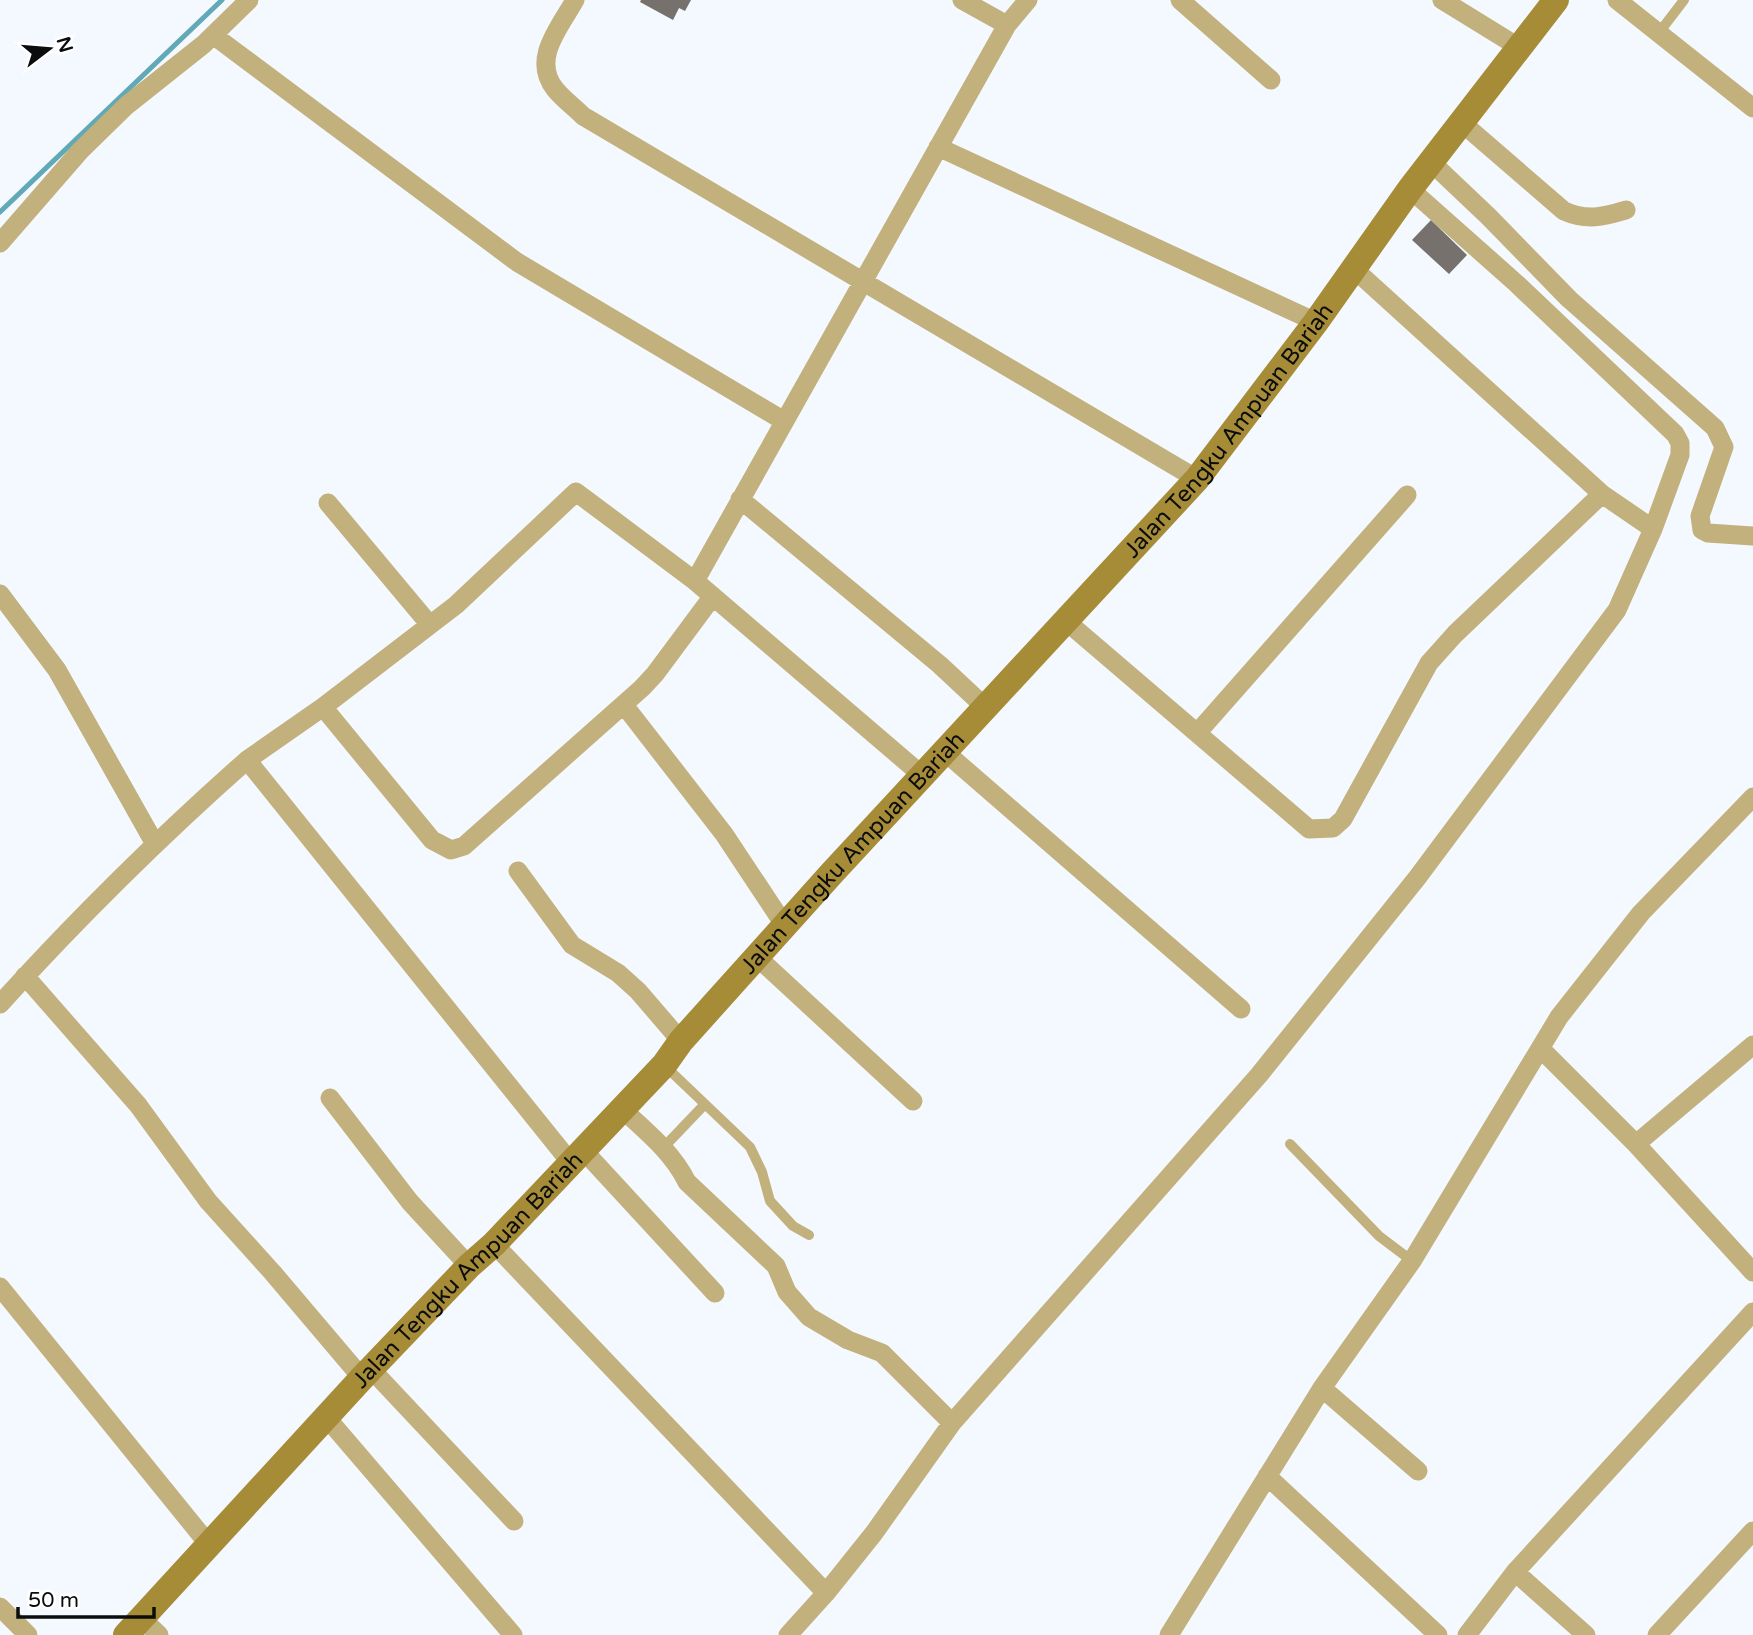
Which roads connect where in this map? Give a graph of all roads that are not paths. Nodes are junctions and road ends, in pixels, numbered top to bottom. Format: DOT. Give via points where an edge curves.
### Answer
graph roads {
  1 [pos="249,0"];
  2 [pos="575,0"];
  3 [pos="962,0"];
  4 [pos="1028,0"];
  5 [pos="1180,0"];
  6 [pos="1442,0"];
  7 [pos="1556,0"];
  8 [pos="1570,0"];
  9 [pos="1617,0"];
  10 [pos="1684,0"];
  11 [pos="1007,24"];
  12 [pos="1658,34"];
  13 [pos="213,35"];
  14 [pos="1526,40"];
  15 [pos="1271,80"];
  16 [pos="1753,108"];
  17 [pos="1461,122"];
  18 [pos="938,147"];
  19 [pos="1431,162"];
  20 [pos="1410,189"];
  21 [pos="1626,210"];
  22 [pos="0,243"];
  23 [pos="1354,269"];
  24 [pos="863,281"];
  25 [pos="1316,322"];
  26 [pos="1641,362"];
  27 [pos="1614,376"];
  28 [pos="784,421"];
  29 [pos="1197,478"];
  30 [pos="1602,494"];
  31 [pos="1407,495"];
  32 [pos="740,499"];
  33 [pos="328,503"];
  34 [pos="1653,529"];
  35 [pos="1753,536"];
  36 [pos="695,581"];
  37 [pos="0,594"];
  38 [pos="713,596"];
  39 [pos="1066,621"];
  40 [pos="430,625"];
  41 [pos="624,705"];
  42 [pos="323,707"];
  43 [pos="986,708"];
  44 [pos="1198,732"];
  45 [pos="945,752"];
  46 [pos="247,760"];
  47 [pos="923,776"];
  48 [pos="1753,797"];
  49 [pos="156,844"];
  50 [pos="518,871"];
  51 [pos="785,926"];
  52 [pos="757,957"];
  53 [pos="25,976"];
  54 [pos="0,1004"];
  55 [pos="1241,1009"];
  56 [pos="681,1041"];
  57 [pos="1753,1045"];
  58 [pos="1541,1049"];
  59 [pos="664,1065"];
  60 [pos="330,1098"];
  61 [pos="913,1101"];
  62 [pos="705,1104"];
  63 [pos="622,1109"];
  64 [pos="1290,1144"];
  65 [pos="1636,1144"];
  66 [pos="664,1147"];
  67 [pos="577,1157"];
  68 [pos="809,1236"];
  69 [pos="494,1244"];
  70 [pos="1412,1261"];
  71 [pos="469,1266"];
  72 [pos="1753,1272"];
  73 [pos="0,1287"];
  74 [pos="715,1293"];
  75 [pos="1753,1312"];
  76 [pos="367,1373"];
  77 [pos="1322,1388"];
  78 [pos="326,1416"];
  79 [pos="952,1423"];
  80 [pos="1418,1471"];
  81 [pos="1266,1476"];
  82 [pos="514,1521"];
  83 [pos="1753,1531"];
  84 [pos="210,1546"];
  85 [pos="1516,1572"];
  86 [pos="826,1593"];
  87 [pos="0,1607"];
  88 [pos="142,1629"];
  89 [pos="28,1635"];
  90 [pos="513,1635"];
  91 [pos="788,1635"];
  92 [pos="1168,1635"];
  93 [pos="1438,1635"];
  94 [pos="1467,1635"];
  95 [pos="1586,1635"];
  96 [pos="1657,1635"];
  1 -- 13 [label="street"];
  2 -- 24 [label="street" via="547,49 544,65 554,87 583,116"];
  3 -- 11 [label="street"];
  4 -- 11 [label="street"];
  5 -- 15 [label="street"];
  6 -- 14 [label="street"];
  7 -- 14 [label="main road, Jalan Tengku Ampuan Bariah"];
  8 -- 14 [label="main road, Jalan Tengku Ampuan Bariah"];
  9 -- 12 [label="street"];
  10 -- 12 [label="lane"];
  11 -- 18 [label="street"];
  12 -- 16 [label="street"];
  13 -- 22 [label="street" via="126,106"];
  13 -- 28 [label="street" via="517,262"];
  14 -- 17 [label="main road, Jalan Tengku Ampuan Bariah"];
  17 -- 19 [label="main road, Jalan Tengku Ampuan Bariah"];
  17 -- 21 [label="street" via="1564,211 1592,219"];
  18 -- 24 [label="street"];
  18 -- 25 [label="street"];
  19 -- 20 [label="main road, Jalan Tengku Ampuan Bariah"];
  19 -- 26 [label="street" via="1569,299"];
  20 -- 23 [label="main road, Jalan Tengku Ampuan Bariah"];
  20 -- 27 [label="street"];
  23 -- 25 [label="main road, Jalan Tengku Ampuan Bariah"];
  23 -- 30 [label="street"];
  24 -- 28 [label="street"];
  24 -- 29 [label="street"];
  25 -- 29 [label="main road, Jalan Tengku Ampuan Bariah"];
  26 -- 27 [label="street"];
  26 -- 35 [label="street" via="1708,421 1722,440 1724,447 1700,516 1702,530"];
  27 -- 34 [label="street" via="1680,443 1680,455"];
  28 -- 32 [label="street"];
  29 -- 39 [label="main road, Jalan Tengku Ampuan Bariah"];
  30 -- 34 [label="street"];
  30 -- 44 [label="street" via="1429,663 1343,819 1333,828 1309,829"];
  31 -- 44 [label="street"];
  32 -- 36 [label="street"];
  32 -- 43 [label="street"];
  33 -- 40 [label="street"];
  34 -- 79 [label="street" via="1617,610 1417,878 1259,1074"];
  36 -- 38 [label="street"];
  36 -- 40 [label="street" via="576,492"];
  37 -- 49 [label="street" via="57,670"];
  38 -- 41 [label="street" via="655,674"];
  38 -- 47 [label="street"];
  39 -- 43 [label="main road, Jalan Tengku Ampuan Bariah"];
  39 -- 44 [label="street"];
  40 -- 42 [label="street"];
  41 -- 42 [label="street" via="464,846 451,850 432,840"];
  41 -- 51 [label="street" via="724,834"];
  42 -- 46 [label="street"];
  43 -- 45 [label="main road, Jalan Tengku Ampuan Bariah"];
  45 -- 47 [label="main road, Jalan Tengku Ampuan Bariah"];
  45 -- 55 [label="street"];
  46 -- 49 [label="street"];
  46 -- 67 [label="street"];
  47 -- 51 [label="main road, Jalan Tengku Ampuan Bariah"];
  48 -- 58 [label="street" via="1641,913 1559,1017"];
  49 -- 53 [label="street"];
  50 -- 56 [label="street" via="572,945 618,973"];
  51 -- 52 [label="main road, Jalan Tengku Ampuan Bariah"];
  52 -- 56 [label="main road, Jalan Tengku Ampuan Bariah"];
  52 -- 61 [label="street"];
  53 -- 54 [label="street"];
  53 -- 76 [label="street" via="138,1105 208,1201"];
  56 -- 59 [label="main road, Jalan Tengku Ampuan Bariah"];
  57 -- 65 [label="street"];
  58 -- 65 [label="street"];
  58 -- 70 [label="street"];
  59 -- 62 [label="lane"];
  59 -- 63 [label="main road, Jalan Tengku Ampuan Bariah"];
  60 -- 71 [label="street" via="410,1202"];
  62 -- 66 [label="lane"];
  62 -- 68 [label="lane" via="750,1147 770,1201"];
  63 -- 66 [label="street"];
  63 -- 67 [label="main road, Jalan Tengku Ampuan Bariah"];
  64 -- 70 [label="lane" via="1379,1236"];
  65 -- 72 [label="street"];
  66 -- 79 [label="street" via="687,1182 776,1266 787,1292 809,1317 882,1353"];
  67 -- 69 [label="main road, Jalan Tengku Ampuan Bariah"];
  67 -- 74 [label="street"];
  69 -- 71 [label="main road, Jalan Tengku Ampuan Bariah"];
  69 -- 86 [label="street"];
  70 -- 77 [label="street"];
  71 -- 76 [label="main road, Jalan Tengku Ampuan Bariah"];
  73 -- 84 [label="street"];
  75 -- 85 [label="street"];
  76 -- 78 [label="main road, Jalan Tengku Ampuan Bariah"];
  76 -- 82 [label="street"];
  77 -- 80 [label="street"];
  77 -- 81 [label="street"];
  78 -- 84 [label="main road, Jalan Tengku Ampuan Bariah"];
  78 -- 90 [label="street"];
  79 -- 86 [label="street"];
  81 -- 92 [label="street"];
  81 -- 93 [label="street"];
  83 -- 96 [label="street"];
  84 -- 88 [label="main road, Jalan Tengku Ampuan Bariah"];
  85 -- 94 [label="street"];
  85 -- 95 [label="street"];
  86 -- 91 [label="street"];
  87 -- 89 [label="street"];
}
